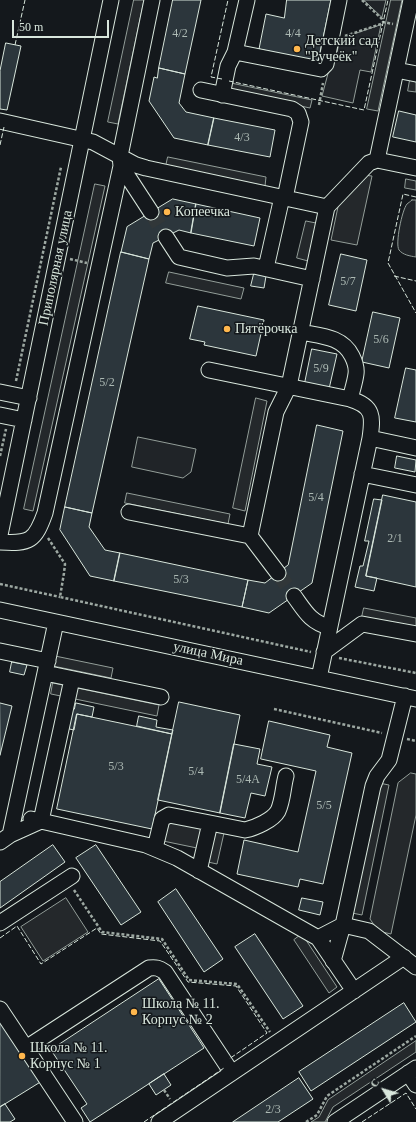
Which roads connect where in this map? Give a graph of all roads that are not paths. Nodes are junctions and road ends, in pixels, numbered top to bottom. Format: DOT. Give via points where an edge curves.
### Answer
graph roads {
  1 [pos="111,0"];
  2 [pos="152,0"];
  3 [pos="247,0"];
  4 [pos="339,0"];
  5 [pos="411,0"];
  6 [pos="235,52"];
  7 [pos="396,70"];
  8 [pos="416,74"];
  9 [pos="201,90"];
  10 [pos="222,95"];
  11 [pos="0,121"];
  12 [pos="83,139"];
  13 [pos="377,160"];
  14 [pos="120,161"];
  15 [pos="416,168"];
  16 [pos="283,198"];
  17 [pos="327,207"];
  18 [pos="151,212"];
  19 [pos="166,237"];
  20 [pos="266,268"];
  21 [pos="312,279"];
  22 [pos="300,332"];
  23 [pos="209,370"];
  24 [pos="289,386"];
  25 [pos="6,393"];
  26 [pos="29,398"];
  27 [pos="350,399"];
  28 [pos="4,416"];
  29 [pos="24,420"];
  30 [pos="370,438"];
  31 [pos="416,448"];
  32 [pos="362,474"];
  33 [pos="416,486"];
  34 [pos="129,512"];
  35 [pos="0,535"];
  36 [pos="250,536"];
  37 [pos="0,542"];
  38 [pos="278,573"];
  39 [pos="294,596"];
  40 [pos="0,610"];
  41 [pos="56,622"];
  42 [pos="329,627"];
  43 [pos="416,634"];
  44 [pos="0,651"];
  45 [pos="324,653"];
  46 [pos="47,667"];
  47 [pos="319,678"];
  48 [pos="72,679"];
  49 [pos="160,697"];
  50 [pos="411,698"];
  51 [pos="286,776"];
  52 [pos="15,815"];
  53 [pos="41,821"];
  54 [pos="210,823"];
  55 [pos="5,838"];
  56 [pos="156,848"];
  57 [pos="199,870"];
  58 [pos="72,876"];
  59 [pos="0,923"];
  60 [pos="342,925"];
  61 [pos="318,938"];
  62 [pos="404,957"];
  63 [pos="333,961"];
  64 [pos="416,967"];
  65 [pos="354,991"];
  66 [pos="0,1009"];
  67 [pos="26,1048"];
  68 [pos="232,1073"];
  69 [pos="413,1075"];
  70 [pos="75,1122"];
  71 [pos="159,1122"];
  72 [pos="334,1122"];
  1 -- 12 [label="street, Приполярная улица"];
  2 -- 14 [label="street"];
  3 -- 6 [label="street"];
  4 -- 6 [label="street" via="326,64 321,69"];
  5 -- 7 [label="street"];
  6 -- 10 [label="street" via="228,66"];
  7 -- 8 [label="street"];
  7 -- 13 [label="street"];
  9 -- 10 [label="street"];
  10 -- 16 [label="street" via="292,109 298,113 301,122"];
  11 -- 12 [label="street"];
  12 -- 14 [label="street" via="101,145"];
  12 -- 26 [label="street, Приполярная улица"];
  13 -- 15 [label="street"];
  13 -- 17 [label="street" via="369,163"];
  14 -- 16 [label="street"];
  14 -- 18 [label="street"];
  14 -- 37 [label="street" via="45,512 36,534 31,539 23,542"];
  16 -- 17 [label="street"];
  16 -- 20 [label="street"];
  17 -- 21 [label="street"];
  19 -- 20 [label="street" via="178,257 227,268"];
  20 -- 21 [label="street"];
  21 -- 22 [label="street"];
  22 -- 24 [label="street"];
  22 -- 27 [label="street" via="333,338 349,350 356,365"];
  23 -- 24 [label="street"];
  24 -- 27 [label="street"];
  24 -- 36 [label="street" via="276,412"];
  25 -- 26 [label="street"];
  26 -- 29 [label="street, Приполярная улица"];
  27 -- 30 [label="street" via="359,401 371,413"];
  28 -- 29 [label="street"];
  29 -- 35 [label="street, Приполярная улица"];
  30 -- 31 [label="street"];
  30 -- 32 [label="street"];
  32 -- 33 [label="street"];
  32 -- 42 [label="street"];
  34 -- 36 [label="street"];
  36 -- 38 [label="street"];
  39 -- 42 [label="street" via="309,616 319,624"];
  40 -- 41 [label="street, улица Мира"];
  41 -- 46 [label="street"];
  41 -- 47 [label="street, улица Мира"];
  42 -- 45 [label="street"];
  43 -- 45 [label="street" via="362,624"];
  44 -- 46 [label="street"];
  45 -- 47 [label="street"];
  46 -- 48 [label="street"];
  46 -- 52 [label="street"];
  47 -- 50 [label="street, улица Мира"];
  48 -- 49 [label="street"];
  48 -- 53 [label="street"];
  50 -- 60 [label="street" via="389,760 373,786"];
  51 -- 54 [label="street" via="278,810 272,818 246,830"];
  52 -- 53 [label="street"];
  52 -- 55 [label="street"];
  53 -- 55 [label="street"];
  53 -- 56 [label="street"];
  54 -- 56 [label="street" via="172,815 165,816 162,819"];
  54 -- 57 [label="street"];
  56 -- 57 [label="street"];
  57 -- 61 [label="street"];
  58 -- 59 [label="street"];
  60 -- 61 [label="street"];
  60 -- 62 [label="street" via="369,931"];
  60 -- 63 [label="street"];
  61 -- 63 [label="street"];
  62 -- 64 [label="street"];
  62 -- 65 [label="street"];
  63 -- 65 [label="street"];
  65 -- 68 [label="street"];
  66 -- 67 [label="street"];
  67 -- 68 [label="street" via="154,967 165,972"];
  67 -- 70 [label="street"];
  68 -- 71 [label="street"];
  69 -- 72 [label="street"];
}
